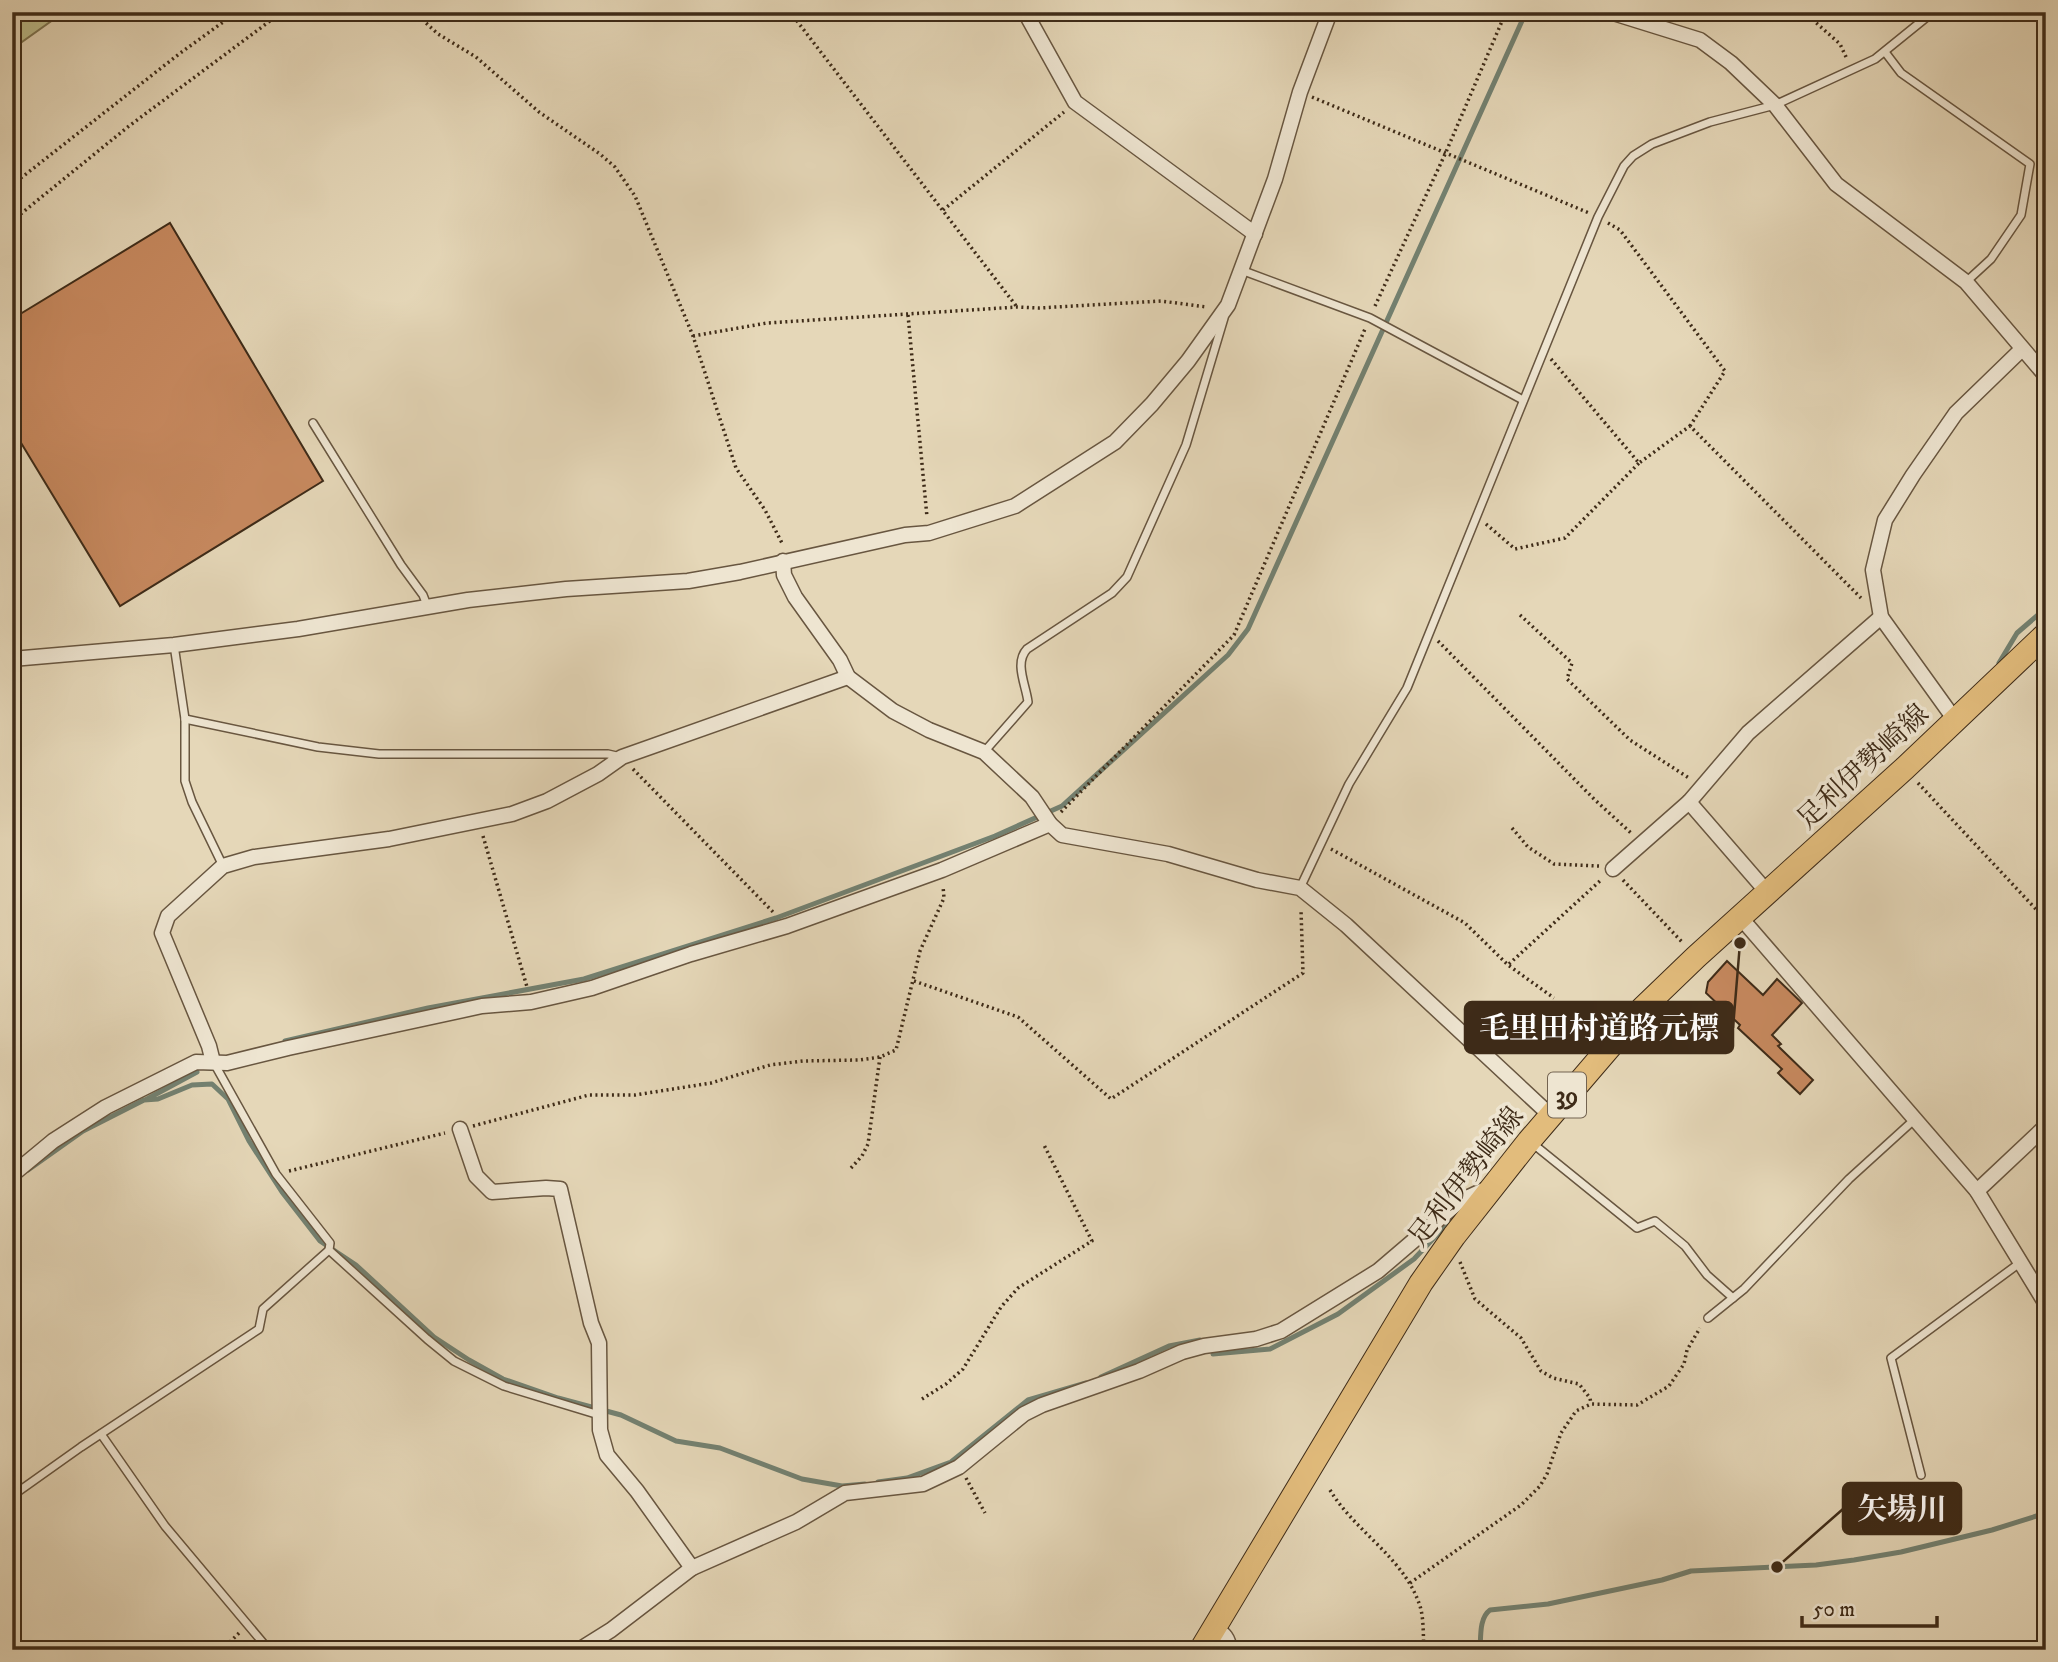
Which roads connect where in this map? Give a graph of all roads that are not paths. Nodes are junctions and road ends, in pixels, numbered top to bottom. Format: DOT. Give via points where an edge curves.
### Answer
graph roads {
  1 [pos="1025,12"];
  2 [pos="1330,12"];
  3 [pos="1610,12"];
  4 [pos="1933,12"];
  5 [pos="1885,52"];
  6 [pos="1774,105"];
  7 [pos="1255,234"];
  8 [pos="1241,270"];
  9 [pos="1965,282"];
  10 [pos="1228,305"];
  11 [pos="2021,350"];
  12 [pos="2046,376"];
  13 [pos="1523,400"];
  14 [pos="313,423"];
  15 [pos="783,561"];
  16 [pos="428,608"];
  17 [pos="1881,617"];
  18 [pos="2046,634"];
  19 [pos="174,645"];
  20 [pos="12,659"];
  21 [pos="848,677"];
  22 [pos="185,719"];
  23 [pos="1955,720"];
  24 [pos="984,752"];
  25 [pos="622,757"];
  26 [pos="1689,802"];
  27 [pos="1050,824"];
  28 [pos="223,866"];
  29 [pos="1613,869"];
  30 [pos="1300,888"];
  31 [pos="1767,892"];
  32 [pos="1741,918"];
  33 [pos="213,1062"];
  34 [pos="1549,1115"];
  35 [pos="1915,1119"];
  36 [pos="2046,1126"];
  37 [pos="460,1129"];
  38 [pos="1529,1141"];
  39 [pos="12,1175"];
  40 [pos="1493,1185"];
  41 [pos="1977,1191"];
  42 [pos="329,1247"];
  43 [pos="2022,1262"];
  44 [pos="1733,1297"];
  45 [pos="2046,1304"];
  46 [pos="1708,1318"];
  47 [pos="599,1409"];
  48 [pos="101,1434"];
  49 [pos="1921,1475"];
  50 [pos="12,1496"];
  51 [pos="692,1568"];
  52 [pos="1214,1628"];
  53 [pos="269,1650"];
  54 [pos="579,1650"];
  55 [pos="1201,1650"];
  56 [pos="1230,1650"];
  1 -- 7 [label="street" via="1075,102"];
  2 -- 7 [label="street"];
  3 -- 6 [label="street" via="1700,40"];
  4 -- 5 [label="lane"];
  5 -- 6 [label="lane"];
  5 -- 9 [label="lane" via="1901,73 2030,164 2021,215 1991,259"];
  6 -- 9 [label="street" via="1836,184"];
  6 -- 13 [label="lane" via="1652,144 1624,166 1598,217"];
  7 -- 8 [label="street"];
  8 -- 10 [label="street"];
  8 -- 13 [label="lane" via="1370,318"];
  9 -- 11 [label="street"];
  10 -- 15 [label="street" via="1181,370 1115,442 1015,506 929,533"];
  10 -- 24 [label="lane" via="1186,445 1127,576 1112,593 1021,655 1028,702"];
  11 -- 12 [label="street"];
  11 -- 17 [label="street" via="1956,414 1885,520 1873,570"];
  13 -- 30 [label="lane" via="1407,688 1349,784"];
  14 -- 16 [label="lane"];
  15 -- 16 [label="street" via="688,581 566,589"];
  15 -- 21 [label="street" via="794,597"];
  16 -- 19 [label="street"];
  17 -- 23 [label="street"];
  17 -- 26 [label="street" via="1748,733"];
  18 -- 23 [label="main road, 足利伊勢崎線 / 39"];
  19 -- 20 [label="street"];
  19 -- 22 [label="lane"];
  21 -- 24 [label="street" via="893,711"];
  21 -- 25 [label="street"];
  22 -- 25 [label="lane" via="318,747 379,754"];
  22 -- 28 [label="lane" via="185,781"];
  23 -- 31 [label="main road, 足利伊勢崎線 / 39"];
  24 -- 27 [label="street" via="1032,797"];
  25 -- 28 [label="street" via="547,801 512,814 389,839 254,856"];
  26 -- 29 [label="street"];
  26 -- 31 [label="street"];
  27 -- 30 [label="street" via="1062,835 1168,854"];
  27 -- 33 [label="street" via="942,870 787,926 592,988 531,1002 482,1006 227,1063"];
  28 -- 33 [label="street" via="168,916 162,933"];
  30 -- 34 [label="street" via="1346,925"];
  31 -- 32 [label="main road, 足利伊勢崎線 / 39"];
  32 -- 34 [label="main road, 足利伊勢崎線 / 39" via="1643,1009"];
  32 -- 35 [label="street"];
  33 -- 39 [label="street" via="196,1062 106,1107 53,1141"];
  33 -- 42 [label="lane" via="276,1174"];
  34 -- 38 [label="main road, 足利伊勢崎線 / 39"];
  35 -- 41 [label="street"];
  35 -- 44 [label="lane"];
  36 -- 41 [label="street"];
  37 -- 47 [label="street" via="476,1176 492,1192 560,1189 599,1343"];
  38 -- 40 [label="main road, 足利伊勢崎線 / 39"];
  38 -- 44 [label="lane" via="1637,1228 1655,1221"];
  40 -- 51 [label="street" via="1460,1201 1378,1271 1281,1331 1182,1352 1042,1405 1024,1414 959,1467 923,1483 845,1493 796,1522"];
  40 -- 52 [label="main road, 足利伊勢崎線 / 39" via="1421,1283"];
  41 -- 43 [label="street"];
  42 -- 47 [label="lane" via="454,1361 504,1386"];
  42 -- 48 [label="lane" via="263,1309 259,1329"];
  43 -- 45 [label="street"];
  43 -- 49 [label="lane" via="1891,1358"];
  44 -- 46 [label="lane"];
  47 -- 51 [label="street" via="607,1455"];
  48 -- 50 [label="lane"];
  48 -- 53 [label="lane" via="165,1526"];
  51 -- 54 [label="street"];
  52 -- 55 [label="main road, 足利伊勢崎線 / 39"];
  52 -- 56 [label="street" via="1224,1634"];
}
